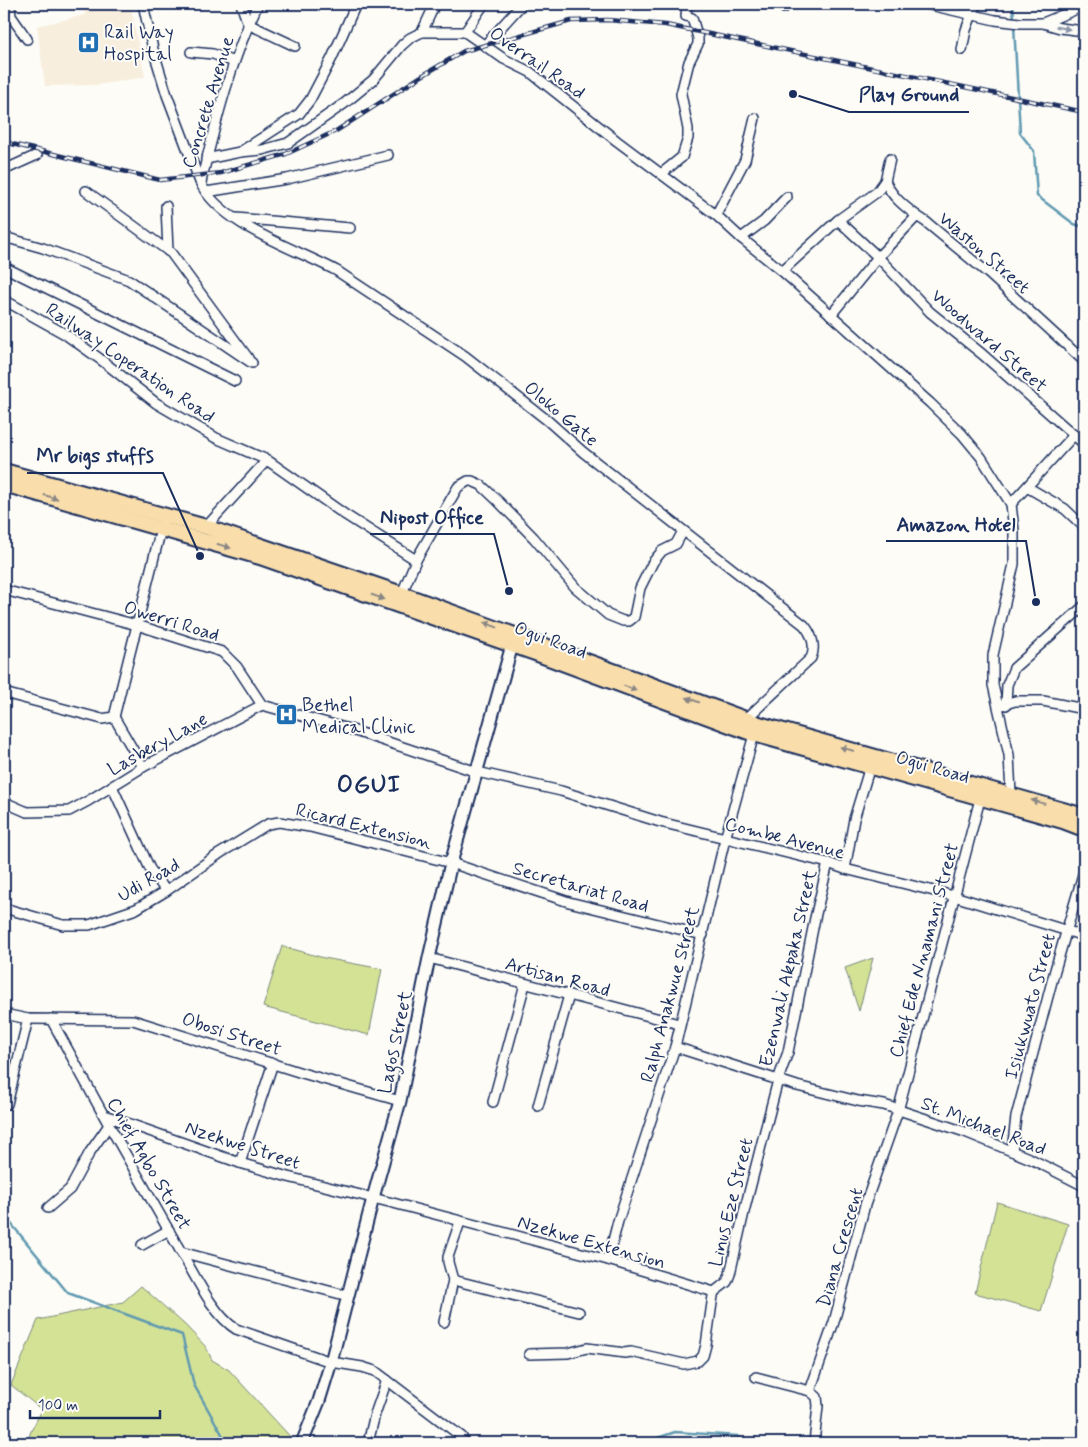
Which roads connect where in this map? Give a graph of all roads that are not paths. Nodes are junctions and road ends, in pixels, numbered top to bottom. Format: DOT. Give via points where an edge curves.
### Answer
graph roads {
  1 [pos="10,4"];
  2 [pos="143,4"];
  3 [pos="240,4"];
  4 [pos="258,4"];
  5 [pos="356,4"];
  6 [pos="435,4"];
  7 [pos="484,4"];
  8 [pos="522,4"];
  9 [pos="687,4"];
  10 [pos="926,4"];
  11 [pos="976,4"];
  12 [pos="944,6"];
  13 [pos="1084,6"];
  14 [pos="972,14"];
  15 [pos="1043,23"];
  16 [pos="248,24"];
  17 [pos="1084,31"];
  18 [pos="422,32"];
  19 [pos="465,32"];
  20 [pos="27,39"];
  21 [pos="485,45"];
  22 [pos="295,46"];
  23 [pos="962,50"];
  24 [pos="191,52"];
  25 [pos="234,62"];
  26 [pos="755,118"];
  27 [pos="240,152"];
  28 [pos="388,155"];
  29 [pos="37,156"];
  30 [pos="206,159"];
  31 [pos="890,159"];
  32 [pos="4,170"];
  33 [pos="661,174"];
  34 [pos="885,181"];
  35 [pos="200,182"];
  36 [pos="86,191"];
  37 [pos="206,192"];
  38 [pos="787,197"];
  39 [pos="166,206"];
  40 [pos="716,215"];
  41 [pos="917,216"];
  42 [pos="235,218"];
  43 [pos="838,220"];
  44 [pos="350,228"];
  45 [pos="4,237"];
  46 [pos="741,238"];
  47 [pos="168,251"];
  48 [pos="878,257"];
  49 [pos="4,267"];
  50 [pos="782,271"];
  51 [pos="4,300"];
  52 [pos="831,315"];
  53 [pos="1084,361"];
  54 [pos="235,381"];
  55 [pos="1074,435"];
  56 [pos="1084,444"];
  57 [pos="267,460"];
  58 [pos="4,472"];
  59 [pos="4,484"];
  60 [pos="1027,486"];
  61 [pos="1011,504"];
  62 [pos="163,521"];
  63 [pos="1084,526"];
  64 [pos="206,527"];
  65 [pos="683,531"];
  66 [pos="416,560"];
  67 [pos="4,590"];
  68 [pos="400,599"];
  69 [pos="1084,606"];
  70 [pos="137,625"];
  71 [pos="513,639"];
  72 [pos="4,693"];
  73 [pos="262,705"];
  74 [pos="1001,705"];
  75 [pos="1084,709"];
  76 [pos="114,717"];
  77 [pos="745,720"];
  78 [pos="756,729"];
  79 [pos="871,762"];
  80 [pos="143,767"];
  81 [pos="477,772"];
  82 [pos="112,786"];
  83 [pos="1010,794"];
  84 [pos="980,798"];
  85 [pos="4,802"];
  86 [pos="1084,816"];
  87 [pos="268,824"];
  88 [pos="1084,830"];
  89 [pos="725,838"];
  90 [pos="451,863"];
  91 [pos="828,863"];
  92 [pos="845,869"];
  93 [pos="1084,871"];
  94 [pos="166,892"];
  95 [pos="954,896"];
  96 [pos="4,908"];
  97 [pos="1067,931"];
  98 [pos="703,935"];
  99 [pos="1084,936"];
  100 [pos="429,958"];
  101 [pos="525,984"];
  102 [pos="569,995"];
  103 [pos="4,1014"];
  104 [pos="51,1018"];
  105 [pos="28,1019"];
  106 [pos="680,1024"];
  107 [pos="675,1047"];
  108 [pos="273,1063"];
  109 [pos="778,1080"];
  110 [pos="400,1101"];
  111 [pos="493,1102"];
  112 [pos="7,1104"];
  113 [pos="538,1106"];
  114 [pos="898,1111"];
  115 [pos="104,1115"];
  116 [pos="109,1125"];
  117 [pos="1012,1150"];
  118 [pos="240,1163"];
  119 [pos="1084,1186"];
  120 [pos="372,1198"];
  121 [pos="48,1208"];
  122 [pos="460,1222"];
  123 [pos="169,1230"];
  124 [pos="142,1245"];
  125 [pos="181,1252"];
  126 [pos="608,1260"];
  127 [pos="453,1280"];
  128 [pos="714,1292"];
  129 [pos="348,1296"];
  130 [pos="579,1312"];
  131 [pos="444,1322"];
  132 [pos="529,1354"];
  133 [pos="331,1362"];
  134 [pos="756,1377"];
  135 [pos="387,1380"];
  136 [pos="810,1391"];
  137 [pos="462,1437"];
  138 [pos="302,1443"];
  139 [pos="368,1443"];
  140 [pos="814,1443"];
  1 -- 20 [label="street" via="11,16"];
  2 -- 35 [label="street, Oloko Gate" via="167,95"];
  3 -- 16 [label="street"];
  4 -- 16 [label="street, Concrete Avenue"];
  5 -- 27 [label="street" via="310,100 299,114"];
  6 -- 18 [label="street"];
  7 -- 19 [label="street"];
  8 -- 21 [label="street"];
  9 -- 33 [label="street" via="686,16 692,18 698,38 681,94 688,138 682,157"];
  10 -- 12 [label="street"];
  11 -- 14 [label="street"];
  12 -- 14 [label="street"];
  13 -- 15 [label="street"];
  14 -- 15 [label="street" via="995,20"];
  14 -- 23 [label="street"];
  15 -- 17 [label="street, one-way"];
  16 -- 22 [label="street"];
  16 -- 25 [label="street, Concrete Avenue"];
  18 -- 19 [label="street, Overrail Road"];
  18 -- 27 [label="street" via="402,45 373,80 288,143"];
  19 -- 21 [label="street, Overrail Road"];
  21 -- 33 [label="street, Overrail Road" via="530,72"];
  24 -- 25 [label="street" via="213,54"];
  25 -- 30 [label="street, Concrete Avenue"];
  26 -- 40 [label="street" via="745,160"];
  27 -- 30 [label="street"];
  28 -- 37 [label="street" via="287,179"];
  29 -- 32 [label="street"];
  30 -- 35 [label="street, Concrete Avenue"];
  31 -- 34 [label="street"];
  33 -- 40 [label="street, Overrail Road"];
  34 -- 41 [label="street" via="897,200"];
  34 -- 43 [label="street" via="877,192"];
  35 -- 37 [label="street, Oloko Gate"];
  36 -- 47 [label="street"];
  37 -- 42 [label="street, Oloko Gate"];
  38 -- 46 [label="street" via="764,221"];
  39 -- 47 [label="street"];
  40 -- 46 [label="street, Overrail Road"];
  41 -- 48 [label="street, Waston Street"];
  41 -- 53 [label="street, Waston Street" via="988,274"];
  42 -- 44 [label="street"];
  42 -- 65 [label="street, Oloko Gate" via="288,249 337,271 464,356"];
  43 -- 48 [label="street, Woodward Street"];
  43 -- 50 [label="street"];
  45 -- 47 [label="street" via="129,280 252,363"];
  46 -- 50 [label="street, Overrail Road"];
  48 -- 52 [label="street, Waston Street"];
  48 -- 55 [label="street, Woodward Street" via="930,312"];
  49 -- 54 [label="street"];
  50 -- 52 [label="street, Overrail Road"];
  51 -- 57 [label="street, Railway Coperation Road" via="65,334 174,414 216,438"];
  52 -- 61 [label="street, Overrail Road" via="962,434 993,473"];
  55 -- 56 [label="street, Woodward Street"];
  55 -- 60 [label="street"];
  57 -- 64 [label="street"];
  57 -- 66 [label="street, Railway Coperation Road"];
  58 -- 62 [label="main road, Ogui Road"];
  59 -- 62 [label="main road, Ogui Road, one-way"];
  60 -- 61 [label="street"];
  60 -- 63 [label="street"];
  61 -- 74 [label="street" via="1014,564 993,655 993,685"];
  62 -- 64 [label="main road, Ogui Road"];
  62 -- 68 [label="main road, Ogui Road, one-way" via="260,557"];
  62 -- 70 [label="street"];
  64 -- 68 [label="main road, Ogui Road"];
  65 -- 66 [label="street" via="676,544 662,551 652,562 640,588 634,617 629,621 608,615 575,587 505,508 481,485 472,481 458,488"];
  65 -- 77 [label="street, Oloko Gate" via="804,624 812,640 814,652 809,662"];
  66 -- 68 [label="street"];
  67 -- 70 [label="street, Owerri Road"];
  68 -- 71 [label="main road, Ogui Road"];
  69 -- 74 [label="street" via="1014,668"];
  70 -- 73 [label="street, Owerri Road" via="222,652 237,667"];
  70 -- 76 [label="street"];
  77 -- 71 [label="main road, Ogui Road, one-way"];
  71 -- 78 [label="main road, Ogui Road, one-way"];
  71 -- 81 [label="street, Lagos Street"];
  72 -- 76 [label="street" via="102,719"];
  73 -- 80 [label="street, Lasbery Lane"];
  73 -- 81 [label="street" via="349,729"];
  74 -- 75 [label="street" via="1015,701 1043,701"];
  74 -- 83 [label="street" via="1009,755"];
  76 -- 80 [label="street"];
  77 -- 78 [label="main road, Ogui Road"];
  78 -- 79 [label="main road, Ogui Road"];
  78 -- 89 [label="street, Ralph Anakwue Street"];
  79 -- 83 [label="main road, Ogui Road"];
  79 -- 84 [label="main road, Ogui Road"];
  79 -- 92 [label="street, Ezenwali Akpaka Street" via="854,818"];
  80 -- 82 [label="street, Lasbery Lane"];
  81 -- 89 [label="street, Combe Avenue" via="561,791 660,822"];
  81 -- 90 [label="street, Lagos Street"];
  82 -- 85 [label="street, Lasbery Lane" via="70,811 27,812"];
  82 -- 94 [label="street" via="150,869"];
  86 -- 83 [label="main road, Ogui Road, one-way"];
  84 -- 88 [label="main road, Ogui Road"];
  84 -- 95 [label="street, Chief Ede Nnamani Street"];
  87 -- 90 [label="street, Ricard Extension" via="284,822 310,827"];
  87 -- 94 [label="street, Udi Road" via="218,854"];
  89 -- 91 [label="street, Combe Avenue"];
  89 -- 98 [label="street, Ralph Anakwue Street"];
  90 -- 98 [label="street, Secretariat Road" via="570,902"];
  90 -- 100 [label="street, Lagos Street"];
  91 -- 92 [label="street, Combe Avenue"];
  91 -- 109 [label="street, Ezenwali Akpaka Street" via="788,1052"];
  92 -- 95 [label="street, Combe Avenue"];
  93 -- 97 [label="street, Isiukwuato Street"];
  94 -- 96 [label="street, Udi Road" via="136,909 89,925 63,925"];
  95 -- 97 [label="street, Combe Avenue"];
  95 -- 114 [label="street, Chief Ede Nnamani Street"];
  97 -- 99 [label="street, Combe Avenue"];
  97 -- 117 [label="street, Isiukwuato Street" via="1016,1117"];
  98 -- 106 [label="street, Ralph Anakwue Street"];
  100 -- 101 [label="street, Artisan Road"];
  100 -- 110 [label="street, Lagos Street"];
  101 -- 102 [label="street, Artisan Road"];
  101 -- 111 [label="street"];
  102 -- 106 [label="street, Artisan Road"];
  102 -- 113 [label="street"];
  103 -- 105 [label="street, Obosi Street"];
  104 -- 105 [label="street, Obosi Street"];
  104 -- 108 [label="street, Obosi Street" via="133,1020"];
  104 -- 115 [label="street, Chief Agbo Street"];
  105 -- 112 [label="street"];
  106 -- 107 [label="street, Ralph Anakwue Street"];
  107 -- 109 [label="street, St. Michael Road"];
  107 -- 126 [label="street, Ralph Anakwue Street"];
  108 -- 110 [label="street, Obosi Street"];
  108 -- 118 [label="street"];
  109 -- 114 [label="street, St. Michael Road"];
  109 -- 128 [label="street, Linus Eze Street" via="730,1274 727,1282"];
  110 -- 120 [label="street, Lagos Street"];
  114 -- 117 [label="street, St. Michael Road"];
  114 -- 136 [label="street, Diana Crescent" via="865,1205 834,1322"];
  115 -- 116 [label="street, Chief Agbo Street"];
  115 -- 118 [label="street, Nzekwe Street"];
  116 -- 121 [label="street" via="70,1189"];
  116 -- 123 [label="street, Chief Agbo Street"];
  117 -- 119 [label="street, St. Michael Road"];
  118 -- 120 [label="street, Nzekwe Street"];
  120 -- 122 [label="street, Nzekwe Extension"];
  120 -- 129 [label="street, Lagos Street"];
  122 -- 126 [label="street, Nzekwe Extension"];
  122 -- 127 [label="street" via="448,1257"];
  123 -- 124 [label="street"];
  123 -- 125 [label="street, Chief Agbo Street"];
  125 -- 129 [label="street, Chief Agbo Street"];
  125 -- 133 [label="street" via="227,1324"];
  126 -- 128 [label="street, Nzekwe Extension"];
  127 -- 130 [label="street"];
  127 -- 131 [label="street"];
  128 -- 132 [label="street, Linus Eze Street" via="703,1356 698,1361 684,1364 630,1352 587,1348 568,1353"];
  129 -- 133 [label="street, Lagos Street"];
  133 -- 135 [label="street" via="362,1366"];
  133 -- 138 [label="street, Lagos Street"];
  134 -- 136 [label="street"];
  135 -- 137 [label="street"];
  135 -- 139 [label="street"];
  136 -- 140 [label="street" via="818,1400"];
}
